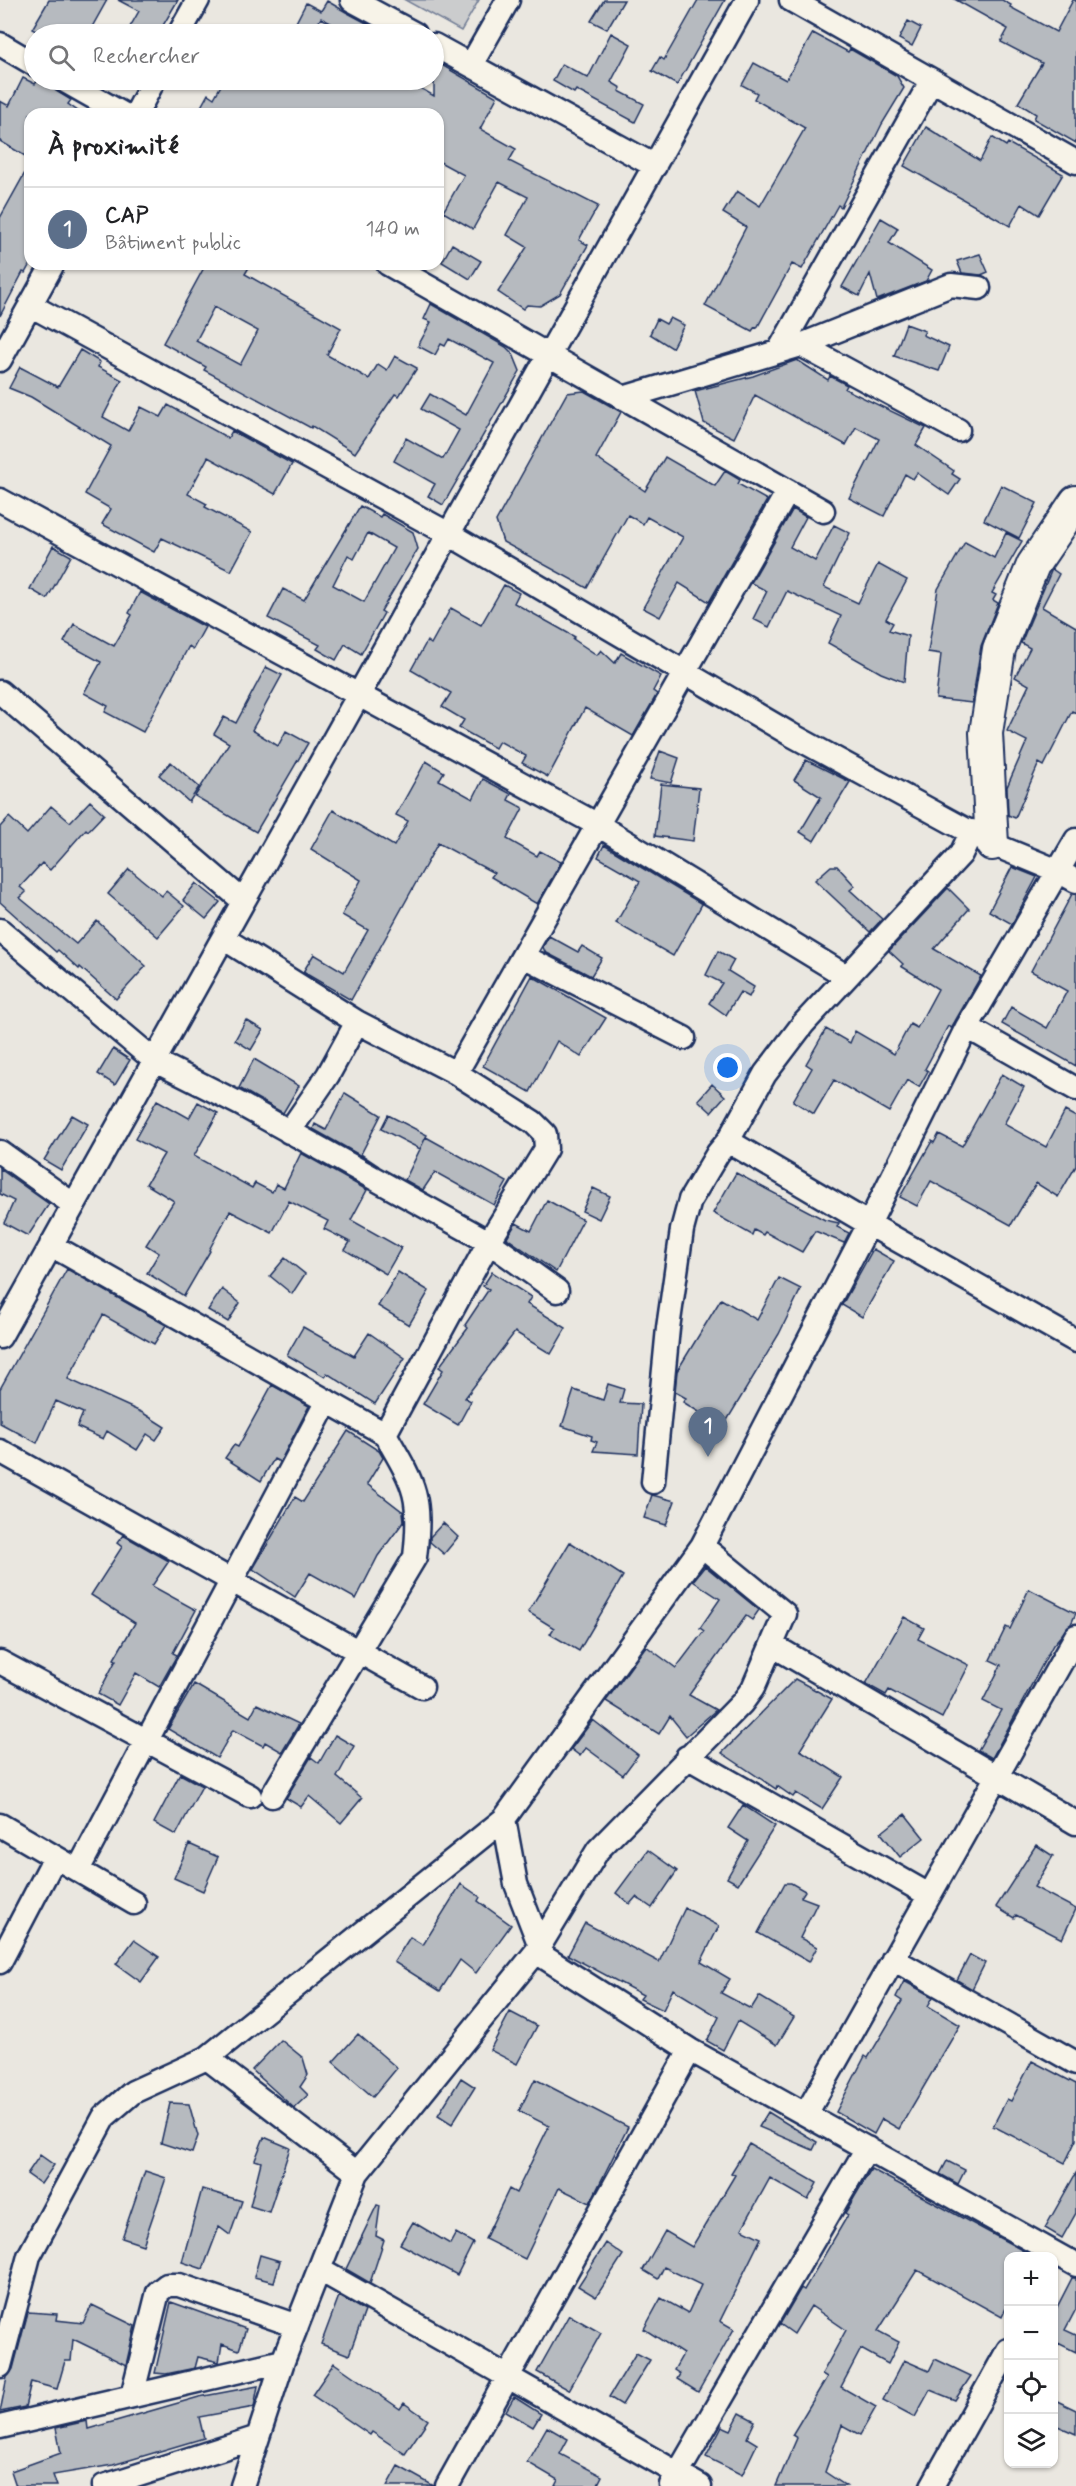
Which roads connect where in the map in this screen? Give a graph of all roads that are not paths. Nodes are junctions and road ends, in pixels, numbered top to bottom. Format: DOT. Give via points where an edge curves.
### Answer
graph roads {
  1 [pos="198,0"];
  2 [pos="352,0"];
  3 [pos="508,0"];
  4 [pos="747,0"];
  5 [pos="791,0"];
  6 [pos="185,24"];
  7 [pos="396,24"];
  8 [pos="0,44"];
  9 [pos="444,50"];
  10 [pos="24,58"];
  11 [pos="471,65"];
  12 [pos="932,80"];
  13 [pos="81,90"];
  14 [pos="149,90"];
  15 [pos="112,108"];
  16 [pos="139,108"];
  17 [pos="1076,162"];
  18 [pos="654,166"];
  19 [pos="50,270"];
  20 [pos="399,270"];
  21 [pos="979,288"];
  22 [pos="30,305"];
  23 [pos="790,347"];
  24 [pos="549,355"];
  25 [pos="0,360"];
  26 [pos="624,398"];
  27 [pos="957,430"];
  28 [pos="788,491"];
  29 [pos="0,500"];
  30 [pos="1076,502"];
  31 [pos="824,511"];
  32 [pos="449,534"];
  33 [pos="685,672"];
  34 [pos="0,692"];
  35 [pos="359,695"];
  36 [pos="598,825"];
  37 [pos="982,837"];
  38 [pos="1076,840"];
  39 [pos="1067,876"];
  40 [pos="243,901"];
  41 [pos="0,930"];
  42 [pos="223,938"];
  43 [pos="523,956"];
  44 [pos="846,976"];
  45 [pos="357,1022"];
  46 [pos="967,1027"];
  47 [pos="684,1038"];
  48 [pos="155,1061"];
  49 [pos="456,1073"];
  50 [pos="1076,1089"];
  51 [pos="289,1132"];
  52 [pos="728,1141"];
  53 [pos="0,1152"];
  54 [pos="74,1205"];
  55 [pos="869,1224"];
  56 [pos="489,1242"];
  57 [pos="51,1245"];
  58 [pos="557,1291"];
  59 [pos="0,1337"];
  60 [pos="1076,1341"];
  61 [pos="327,1401"];
  62 [pos="385,1434"];
  63 [pos="0,1451"];
  64 [pos="653,1482"];
  65 [pos="702,1546"];
  66 [pos="231,1581"];
  67 [pos="1076,1636"];
  68 [pos="772,1645"];
  69 [pos="360,1652"];
  70 [pos="0,1662"];
  71 [pos="422,1687"];
  72 [pos="146,1742"];
  73 [pos="687,1757"];
  74 [pos="996,1778"];
  75 [pos="504,1819"];
  76 [pos="1076,1823"];
  77 [pos="0,1825"];
  78 [pos="55,1857"];
  79 [pos="78,1870"];
  80 [pos="929,1895"];
  81 [pos="134,1903"];
  82 [pos="538,1949"];
  83 [pos="893,1959"];
  84 [pos="0,1962"];
  85 [pos="690,2050"];
  86 [pos="207,2058"];
  87 [pos="1076,2063"];
  88 [pos="806,2114"];
  89 [pos="867,2148"];
  90 [pos="357,2173"];
  91 [pos="1064,2264"];
  92 [pos="320,2270"];
  93 [pos="297,2326"];
  94 [pos="1004,2357"];
  95 [pos="283,2361"];
  96 [pos="0,2366"];
  97 [pos="508,2377"];
  98 [pos="132,2396"];
  99 [pos="0,2427"];
  100 [pos="255,2438"];
  101 [pos="674,2480"];
  102 [pos="104,2486"];
  103 [pos="242,2486"];
  104 [pos="447,2486"];
  105 [pos="700,2486"];
  106 [pos="932,2486"];
  1 -- 6 [label="street"];
  2 -- 7 [label="street"];
  3 -- 11 [label="street"];
  4 -- 18 [label="street"];
  5 -- 12 [label="street"];
  8 -- 10 [label="street"];
  9 -- 11 [label="street"];
  11 -- 18 [label="street"];
  12 -- 17 [label="street"];
  12 -- 23 [label="street"];
  13 -- 15 [label="street"];
  14 -- 16 [label="street"];
  18 -- 24 [label="street"];
  19 -- 22 [label="street"];
  20 -- 24 [label="street"];
  21 -- 23 [label="street" via="951,285"];
  22 -- 25 [label="street"];
  22 -- 32 [label="street"];
  23 -- 26 [label="street"];
  23 -- 27 [label="street"];
  24 -- 26 [label="street"];
  24 -- 32 [label="street"];
  26 -- 28 [label="street"];
  28 -- 31 [label="street"];
  28 -- 33 [label="street"];
  29 -- 35 [label="street"];
  30 -- 37 [label="street" via="1033,565 999,649 986,733"];
  32 -- 33 [label="street"];
  32 -- 35 [label="street"];
  33 -- 36 [label="street"];
  33 -- 37 [label="street" via="790,734"];
  34 -- 40 [label="street"];
  35 -- 36 [label="street"];
  35 -- 40 [label="street"];
  36 -- 43 [label="street"];
  36 -- 44 [label="street"];
  37 -- 39 [label="street"];
  37 -- 44 [label="street" via="961,854"];
  38 -- 39 [label="street"];
  39 -- 46 [label="street"];
  40 -- 42 [label="street"];
  41 -- 48 [label="street"];
  42 -- 45 [label="street"];
  42 -- 48 [label="street"];
  43 -- 47 [label="street"];
  43 -- 49 [label="street"];
  44 -- 52 [label="street" via="765,1074"];
  45 -- 49 [label="street"];
  45 -- 51 [label="street" via="328,1075"];
  46 -- 50 [label="street"];
  46 -- 55 [label="street"];
  48 -- 51 [label="street"];
  48 -- 54 [label="street"];
  49 -- 56 [label="street" via="533,1122 545,1134 546,1149"];
  51 -- 56 [label="street"];
  52 -- 55 [label="street"];
  52 -- 64 [label="street" via="698,1184 684,1214"];
  53 -- 54 [label="street"];
  54 -- 57 [label="street"];
  55 -- 60 [label="street"];
  55 -- 65 [label="street"];
  56 -- 58 [label="street"];
  56 -- 62 [label="street"];
  57 -- 59 [label="street"];
  57 -- 61 [label="street"];
  61 -- 62 [label="street"];
  61 -- 66 [label="street"];
  62 -- 69 [label="street" via="413,1481 420,1517 415,1557"];
  63 -- 66 [label="street"];
  65 -- 68 [label="street" via="783,1610 784,1619"];
  65 -- 75 [label="street"];
  66 -- 69 [label="street"];
  66 -- 72 [label="street"];
  67 -- 74 [label="street"];
  68 -- 73 [label="street" via="742,1703"];
  68 -- 74 [label="street"];
  69 -- 71 [label="street"];
  69 -- 72 [label="street" via="261,1796"];
  70 -- 72 [label="street"];
  72 -- 79 [label="street"];
  73 -- 80 [label="street"];
  73 -- 82 [label="street" via="598,1850"];
  74 -- 76 [label="street"];
  74 -- 80 [label="street"];
  75 -- 82 [label="street" via="516,1884"];
  75 -- 86 [label="street"];
  77 -- 78 [label="street"];
  78 -- 79 [label="street"];
  78 -- 84 [label="street"];
  79 -- 81 [label="street"];
  80 -- 83 [label="street"];
  82 -- 85 [label="street"];
  82 -- 90 [label="street"];
  83 -- 87 [label="street"];
  83 -- 88 [label="street"];
  85 -- 88 [label="street"];
  85 -- 97 [label="street"];
  86 -- 90 [label="street"];
  86 -- 96 [label="street" via="133,2092 104,2117 30,2256"];
  88 -- 89 [label="street"];
  89 -- 91 [label="street"];
  89 -- 101 [label="street"];
  90 -- 92 [label="street"];
  92 -- 93 [label="street"];
  92 -- 97 [label="street"];
  93 -- 95 [label="street"];
  93 -- 98 [label="street" via="178,2285 166,2285 158,2292"];
  94 -- 106 [label="street"];
  95 -- 98 [label="street"];
  95 -- 100 [label="street"];
  97 -- 101 [label="street"];
  97 -- 104 [label="street"];
  98 -- 99 [label="street"];
  100 -- 102 [label="street"];
  100 -- 103 [label="street"];
  101 -- 105 [label="street"];
}
